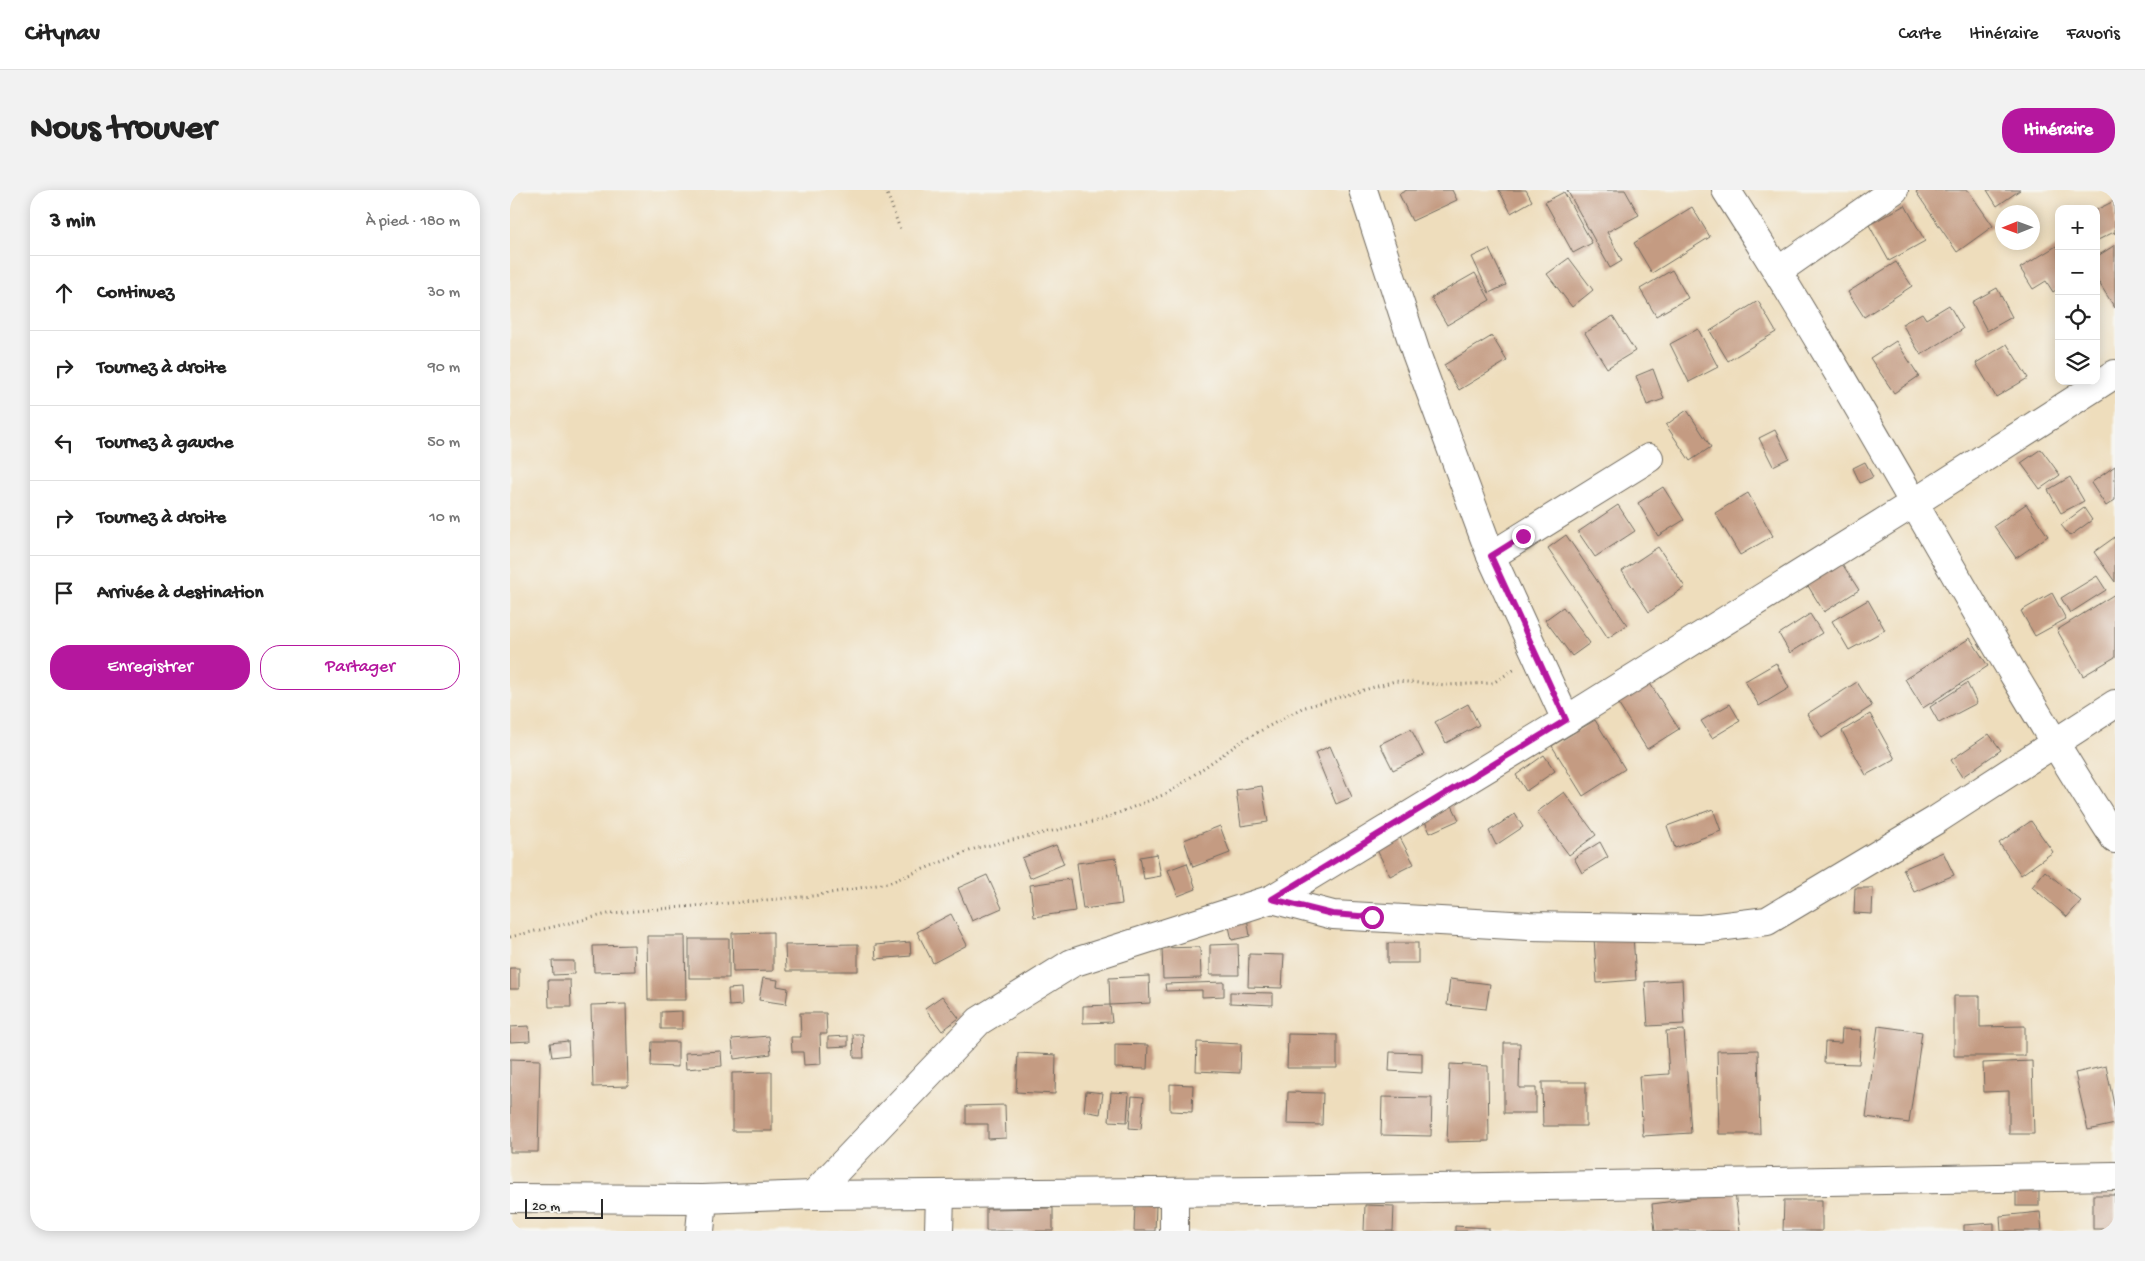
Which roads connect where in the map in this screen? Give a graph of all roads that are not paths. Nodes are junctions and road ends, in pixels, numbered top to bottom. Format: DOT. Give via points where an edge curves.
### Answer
graph roads {
  1 [pos="1363,190"];
  2 [pos="1726,190"];
  3 [pos="1894,190"];
  4 [pos="1778,271"];
  5 [pos="2115,374"];
  6 [pos="1649,458"];
  7 [pos="1914,503"];
  8 [pos="1491,556"];
  9 [pos="2115,704"];
  10 [pos="1566,720"];
  11 [pos="2054,745"];
  12 [pos="2115,839"];
  13 [pos="1272,899"];
  14 [pos="2115,1176"];
  15 [pos="1174,1192"];
  16 [pos="940,1194"];
  17 [pos="813,1195"];
  18 [pos="510,1198"];
  19 [pos="702,1199"];
  20 [pos="700,1231"];
  21 [pos="939,1231"];
  22 [pos="1174,1231"];
  1 -- 8 [label="street" via="1416,353"];
  2 -- 4 [label="street"];
  3 -- 4 [label="street"];
  4 -- 7 [label="street"];
  5 -- 7 [label="street"];
  6 -- 8 [label="street"];
  7 -- 10 [label="street"];
  7 -- 11 [label="street"];
  8 -- 10 [label="street"];
  9 -- 11 [label="street"];
  10 -- 13 [label="street"];
  11 -- 12 [label="street"];
  11 -- 13 [label="street" via="1850,874 1767,921 1701,929 1529,926 1332,914"];
  13 -- 17 [label="street" via="1072,963 979,1021"];
  14 -- 15 [label="street"];
  15 -- 16 [label="street"];
  15 -- 22 [label="street"];
  16 -- 17 [label="street"];
  16 -- 21 [label="street"];
  17 -- 19 [label="street"];
  18 -- 19 [label="street"];
  19 -- 20 [label="street"];
}
